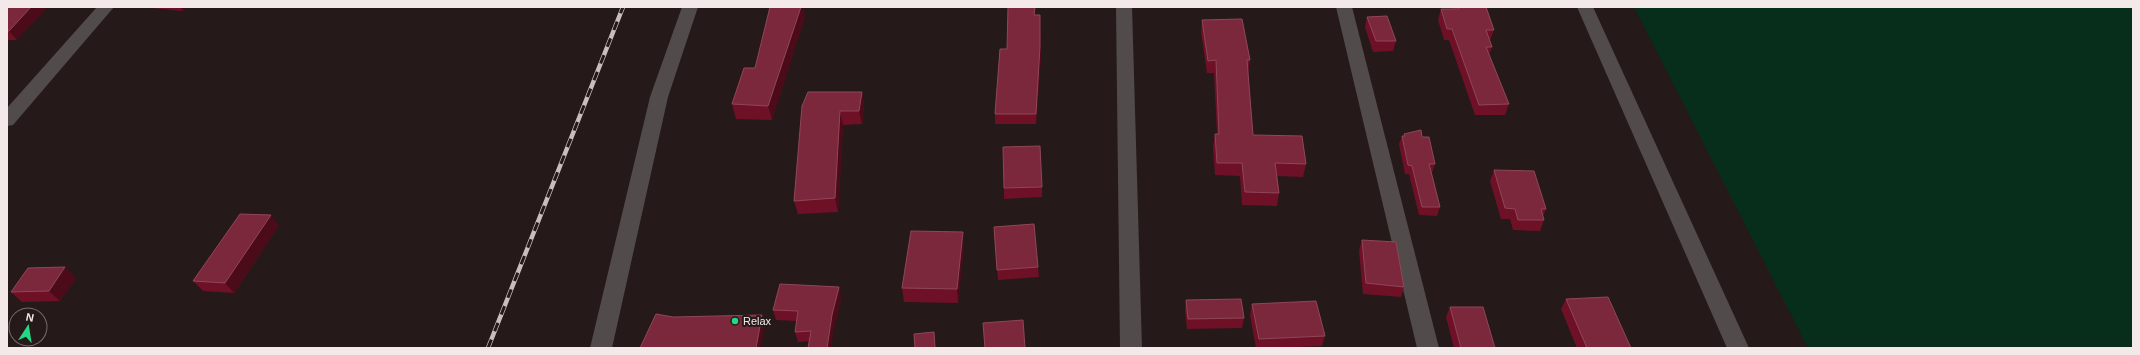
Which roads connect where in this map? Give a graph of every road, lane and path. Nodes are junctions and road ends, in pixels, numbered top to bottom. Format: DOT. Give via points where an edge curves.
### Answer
graph roads {
  1 [pos="106,7"];
  2 [pos="690,7"];
  3 [pos="1124,7"];
  4 [pos="1344,7"];
  5 [pos="1585,7"];
  6 [pos="7,120"];
  7 [pos="601,348"];
  8 [pos="1131,348"];
  9 [pos="1428,348"];
  10 [pos="1738,348"];
  1 -- 6 [label="street"];
  2 -- 7 [label="street" via="659,97"];
  3 -- 8 [label="street"];
  4 -- 9 [label="street"];
  5 -- 10 [label="street"];
}
